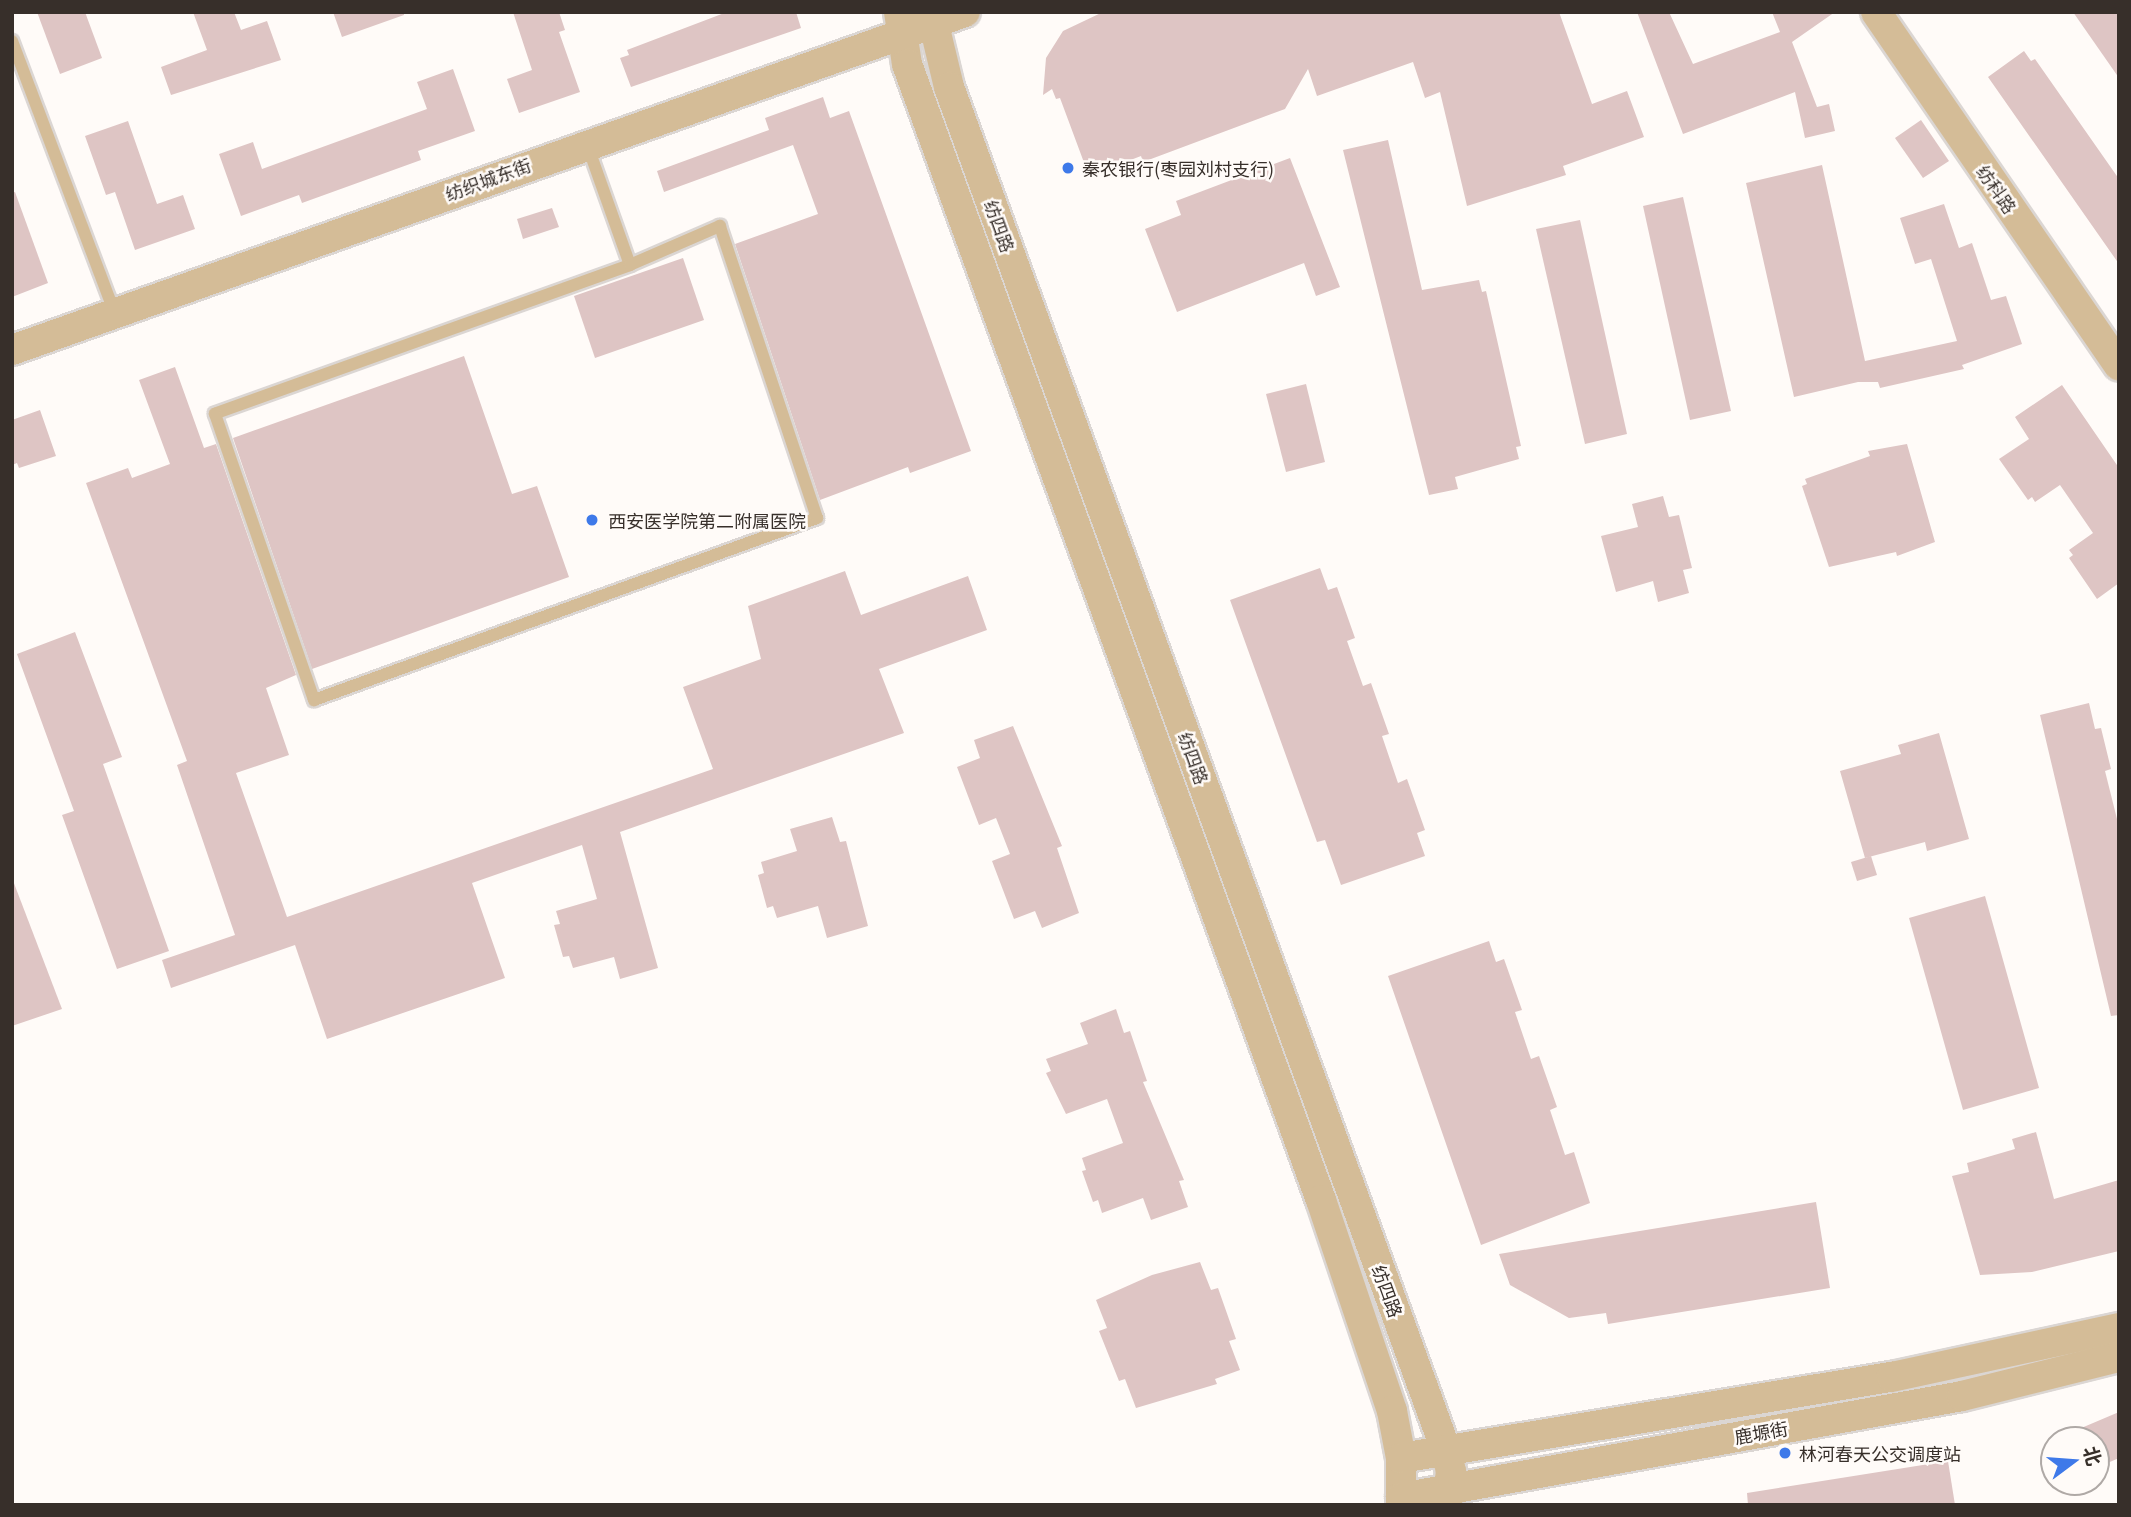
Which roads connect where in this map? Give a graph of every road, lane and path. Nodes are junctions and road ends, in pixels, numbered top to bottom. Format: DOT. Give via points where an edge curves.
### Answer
graph roads {
  1 [pos="965,12"];
  2 [pos="1876,12"];
  3 [pos="932,18"];
  4 [pos="900,24"];
  5 [pos="12,41"];
  6 [pos="586,143"];
  7 [pos="630,265"];
  8 [pos="115,314"];
  9 [pos="12,350"];
  10 [pos="2119,365"];
  11 [pos="2119,1328"];
  12 [pos="2119,1357"];
  13 [pos="1446,1450"];
  14 [pos="1401,1458"];
  15 [pos="1448,1497"];
  16 [pos="1401,1501"];
  1 -- 3 [label="street, 纺织城东街"];
  2 -- 10 [label="street, 纺科路"];
  3 -- 4 [label="street, 纺织城东街"];
  3 -- 13 [label="street, 纺四路" via="949,87"];
  4 -- 6 [label="street, 纺织城东街"];
  4 -- 14 [label="street, 纺四路" via="1321,1200 1392,1411"];
  5 -- 8 [label="lane"];
  6 -- 7 [label="lane"];
  6 -- 8 [label="street, 纺织城东街"];
  7 -- 7 [label="lane" via="215,414 314,700 817,518 720,226"];
  8 -- 9 [label="street, 纺织城东街"];
  11 -- 13 [label="street, 鹿塬街" via="1879,1379"];
  12 -- 15 [label="street, 鹿塬街" via="1962,1396"];
  13 -- 14 [label="street, 鹿塬街"];
  13 -- 15 [label="street, 纺四路" via="1451,1471"];
  14 -- 16 [label="street, 纺四路"];
  15 -- 16 [label="street, 鹿塬街"];
}
